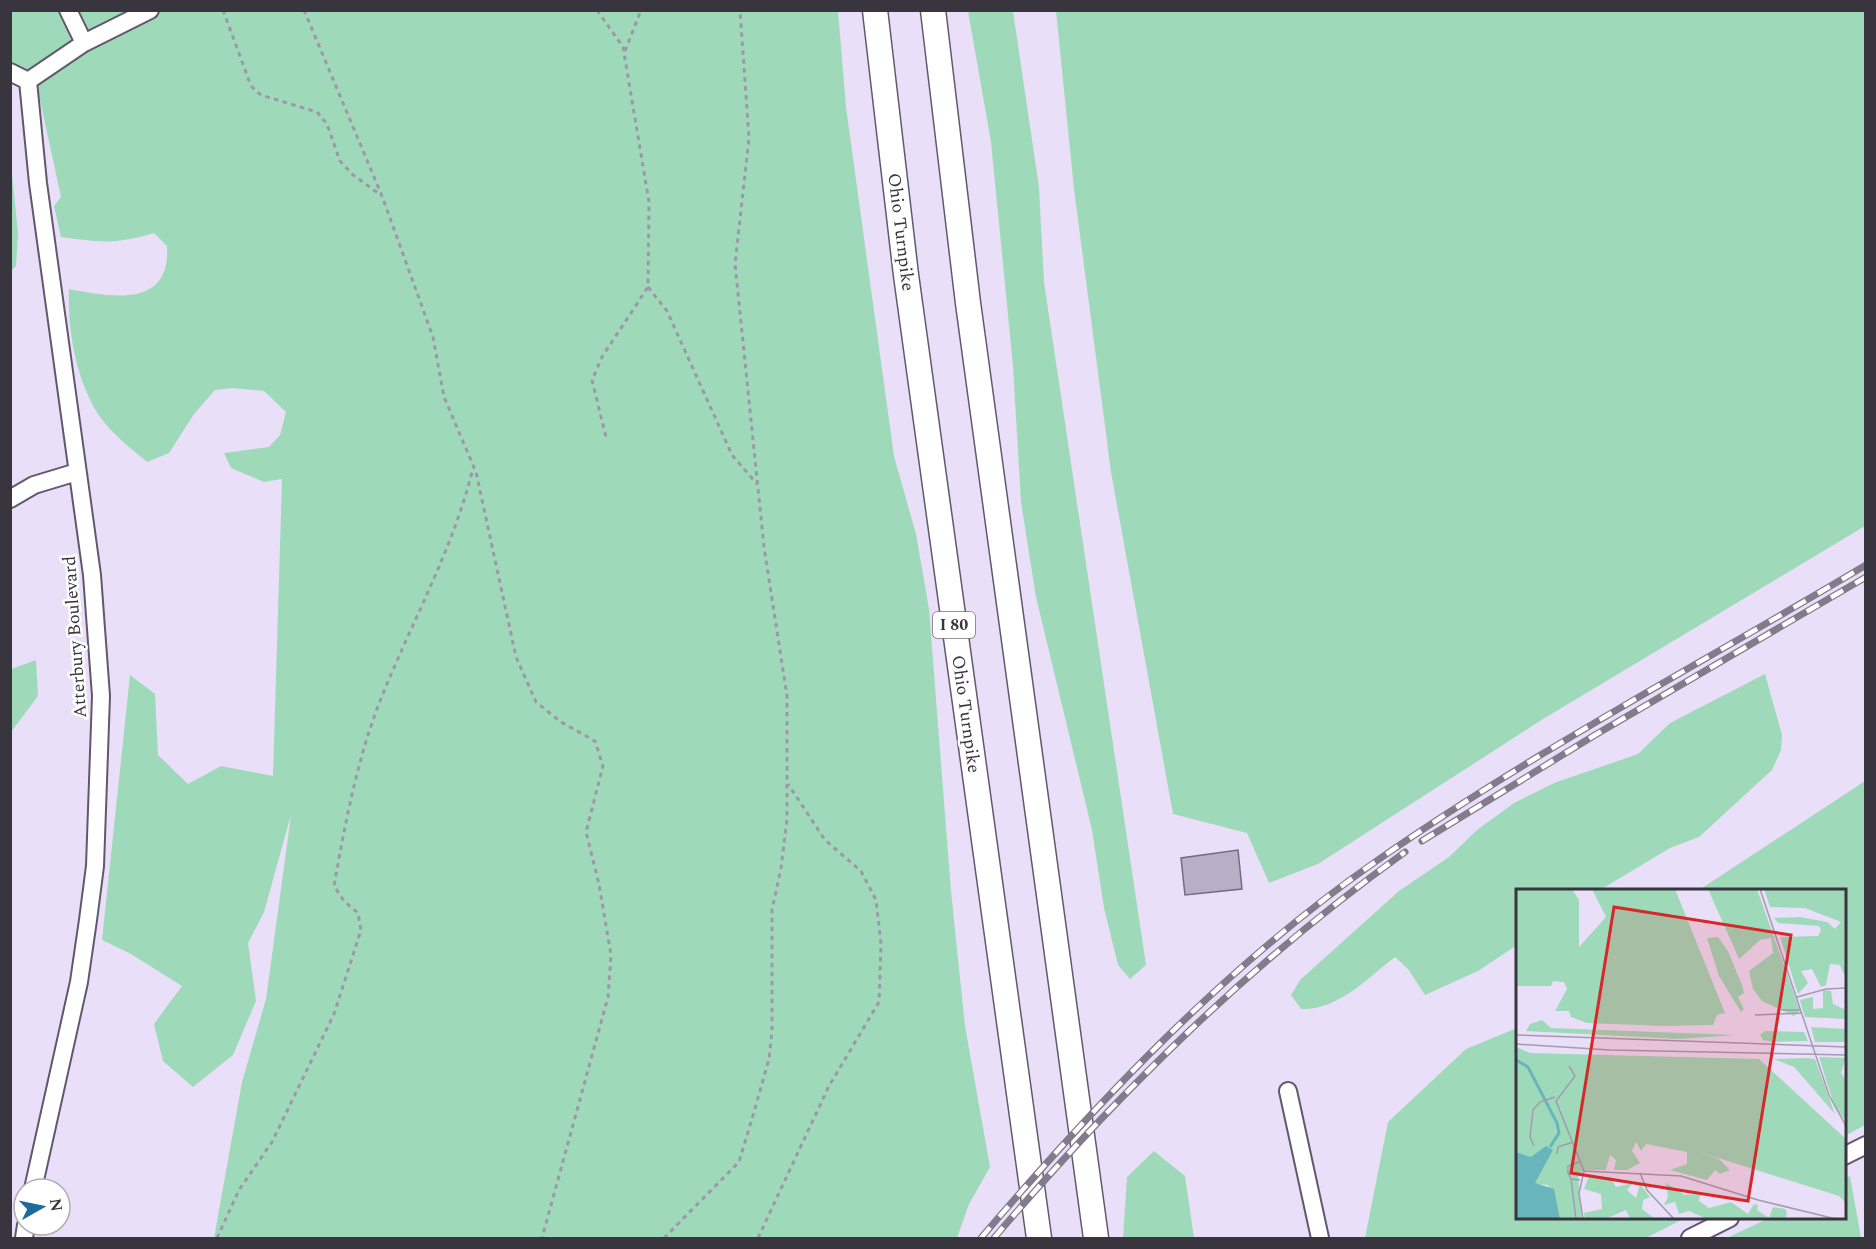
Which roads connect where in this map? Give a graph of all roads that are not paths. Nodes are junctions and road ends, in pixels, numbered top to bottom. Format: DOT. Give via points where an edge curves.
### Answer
graph roads {
  1 [pos="68,10"];
  2 [pos="150,10"];
  3 [pos="875,10"];
  4 [pos="933,10"];
  5 [pos="84,43"];
  6 [pos="10,72"];
  7 [pos="28,81"];
  8 [pos="77,472"];
  9 [pos="10,499"];
  10 [pos="1288,1091"];
  11 [pos="1866,1145"];
  12 [pos="1846,1155"];
  13 [pos="36,1177"];
  14 [pos="1728,1219"];
  15 [pos="1039,1239"];
  16 [pos="1096,1239"];
  17 [pos="1320,1239"];
  18 [pos="1690,1239"];
  1 -- 5 [label="street"];
  2 -- 5 [label="street"];
  3 -- 15 [label="highway, Ohio Turnpike / I 80" via="906,274"];
  4 -- 16 [label="highway" via="968,303"];
  5 -- 7 [label="street"];
  6 -- 7 [label="street"];
  7 -- 8 [label="street, Atterbury Boulevard" via="36,172"];
  8 -- 9 [label="street" via="34,485"];
  8 -- 13 [label="street, Atterbury Boulevard" via="92,575 101,696 95,866 79,982"];
  10 -- 17 [label="street"];
  11 -- 12 [label="street"];
  14 -- 18 [label="street"];
}
